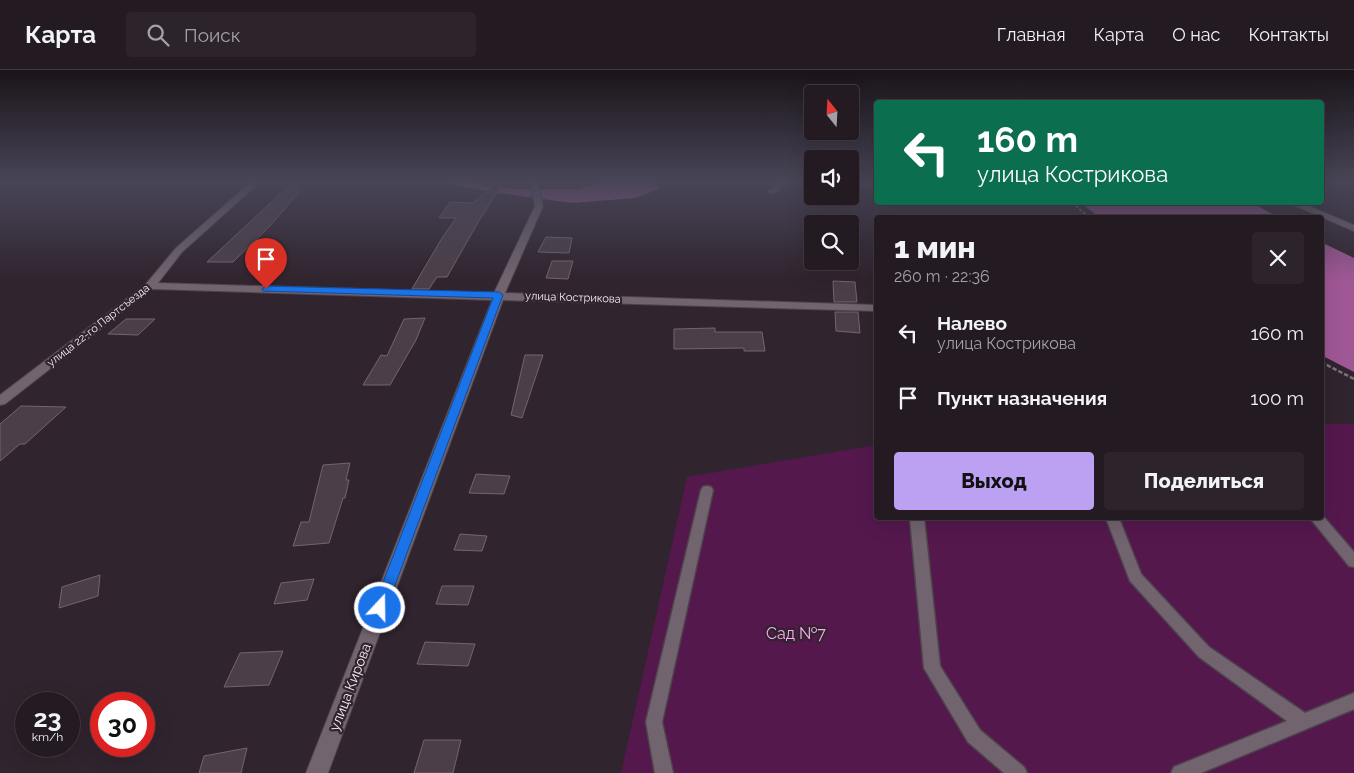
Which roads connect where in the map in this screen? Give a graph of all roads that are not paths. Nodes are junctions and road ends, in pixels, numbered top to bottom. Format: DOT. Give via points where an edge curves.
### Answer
graph roads {
  1 [pos="219,215"];
  2 [pos="536,215"];
  3 [pos="1324,216"];
  4 [pos="1354,228"];
  5 [pos="150,286"];
  6 [pos="499,295"];
  7 [pos="874,308"];
  8 [pos="0,401"];
  9 [pos="707,490"];
  10 [pos="917,520"];
  11 [pos="1114,520"];
  12 [pos="1319,520"];
  13 [pos="1354,562"];
  14 [pos="1354,701"];
  15 [pos="1303,722"];
  16 [pos="317,773"];
  17 [pos="664,773"];
  18 [pos="1018,773"];
  19 [pos="1180,773"];
  1 -- 5 [label="street, улица 22-го Партсъезда" via="179,250"];
  2 -- 6 [label="street, улица Кирова"];
  3 -- 4 [label="street"];
  5 -- 6 [label="street, улица Кострикова"];
  5 -- 8 [label="street, улица 22-го Партсъезда"];
  6 -- 7 [label="street, улица Кострикова"];
  6 -- 16 [label="street, улица Кирова"];
  9 -- 17 [label="lane" via="654,722"];
  10 -- 18 [label="lane" via="932,668 974,736"];
  11 -- 15 [label="lane" via="1135,577 1204,652"];
  12 -- 13 [label="lane"];
  14 -- 15 [label="lane"];
  15 -- 19 [label="lane"];
}
